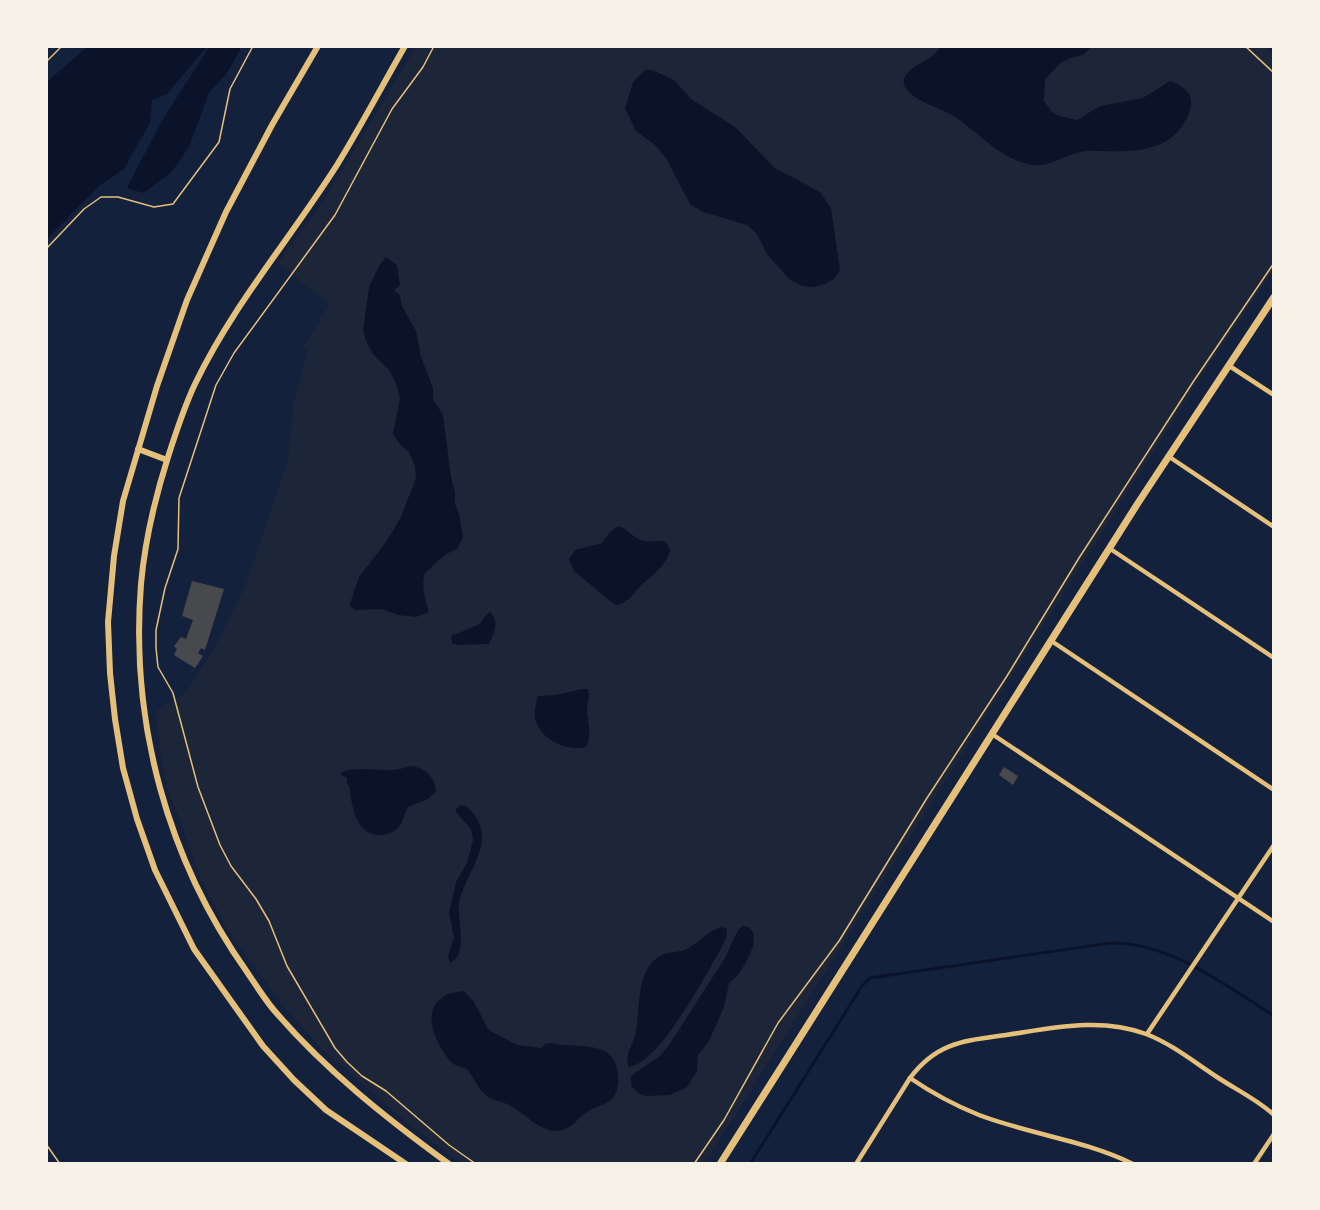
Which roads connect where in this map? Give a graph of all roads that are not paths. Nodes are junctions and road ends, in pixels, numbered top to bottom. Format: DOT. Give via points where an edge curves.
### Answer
graph roads {
  1 [pos="318,46"];
  2 [pos="405,46"];
  3 [pos="1274,297"];
  4 [pos="1228,365"];
  5 [pos="1274,395"];
  6 [pos="138,449"];
  7 [pos="1168,456"];
  8 [pos="167,460"];
  9 [pos="1274,527"];
  10 [pos="1109,548"];
  11 [pos="1050,640"];
  12 [pos="1274,658"];
  13 [pos="992,734"];
  14 [pos="1274,790"];
  15 [pos="1274,845"];
  16 [pos="1237,898"];
  17 [pos="1274,922"];
  18 [pos="1147,1034"];
  19 [pos="910,1078"];
  20 [pos="1274,1115"];
  21 [pos="1274,1134"];
  22 [pos="406,1164"];
  23 [pos="449,1164"];
  24 [pos="720,1164"];
  25 [pos="856,1164"];
  26 [pos="1133,1164"];
  27 [pos="1254,1164"];
  1 -- 6 [label="street" via="221,222 187,300"];
  2 -- 8 [label="street" via="336,165 213,349 178,423"];
  3 -- 4 [label="main road"];
  4 -- 5 [label="street"];
  4 -- 7 [label="main road"];
  6 -- 8 [label="street"];
  6 -- 22 [label="street" via="123,501 114,556 108,622 110,673 123,768 155,870 194,949 263,1046 326,1110"];
  7 -- 9 [label="street"];
  7 -- 10 [label="main road"];
  8 -- 23 [label="street" via="147,539 139,640 147,727 173,832 216,927 271,1007 333,1071"];
  10 -- 11 [label="main road"];
  10 -- 12 [label="street"];
  11 -- 13 [label="main road"];
  11 -- 14 [label="street"];
  13 -- 16 [label="street"];
  13 -- 24 [label="main road"];
  15 -- 16 [label="street"];
  16 -- 17 [label="street"];
  16 -- 18 [label="street"];
  18 -- 19 [label="street" via="1089,1024 963,1041 935,1052"];
  18 -- 20 [label="street"];
  19 -- 25 [label="street"];
  19 -- 26 [label="street" via="981,1116 1118,1156"];
  21 -- 27 [label="street"];
}
